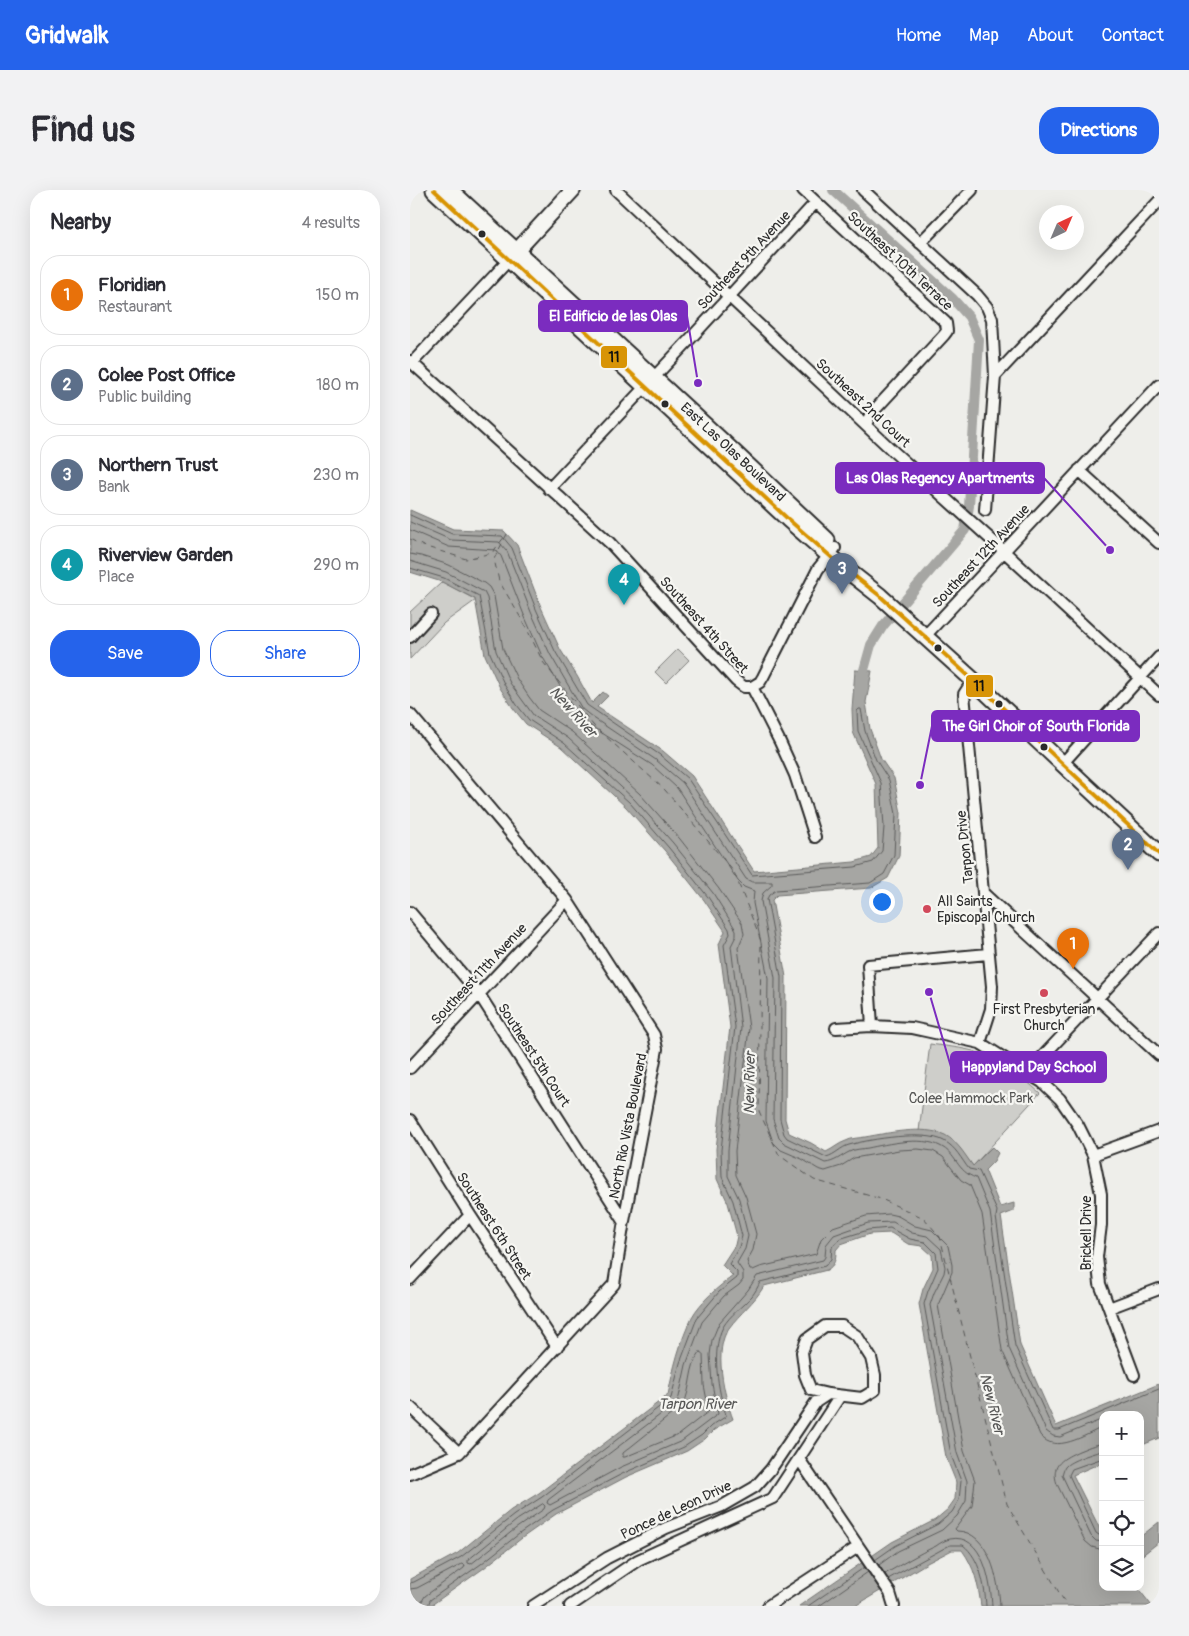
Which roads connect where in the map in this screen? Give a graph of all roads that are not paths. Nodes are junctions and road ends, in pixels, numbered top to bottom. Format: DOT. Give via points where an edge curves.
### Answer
graph roads {
  1 [pos="434,190"];
  2 [pos="450,190"];
  3 [pos="573,190"];
  4 [pos="616,190"];
  5 [pos="803,190"];
  6 [pos="863,190"];
  7 [pos="972,190"];
  8 [pos="1159,201"];
  9 [pos="816,202"];
  10 [pos="920,243"];
  11 [pos="513,255"];
  12 [pos="729,295"];
  13 [pos="411,362"];
  14 [pos="995,376"];
  15 [pos="649,382"];
  16 [pos="1159,385"];
  17 [pos="866,425"];
  18 [pos="1079,470"];
  19 [pos="549,489"];
  20 [pos="985,510"];
  21 [pos="1159,544"];
  22 [pos="832,551"];
  23 [pos="1004,551"];
  24 [pos="430,614"];
  25 [pos="925,636"];
  26 [pos="410,637"];
  27 [pos="1159,657"];
  28 [pos="1140,678"];
  29 [pos="973,680"];
  30 [pos="752,687"];
  31 [pos="1159,695"];
  32 [pos="410,714"];
  33 [pos="1062,764"];
  34 [pos="815,838"];
  35 [pos="1159,854"];
  36 [pos="983,893"];
  37 [pos="567,900"];
  38 [pos="410,912"];
  39 [pos="1159,933"];
  40 [pos="988,954"];
  41 [pos="479,994"];
  42 [pos="1097,998"];
  43 [pos="872,1026"];
  44 [pos="836,1028"];
  45 [pos="980,1043"];
  46 [pos="1159,1055"];
  47 [pos="410,1068"];
  48 [pos="1027,1073"];
  49 [pos="410,1120"];
  50 [pos="1159,1131"];
  51 [pos="1093,1155"];
  52 [pos="470,1215"];
  53 [pos="624,1221"];
  54 [pos="410,1278"];
  55 [pos="1159,1290"];
  56 [pos="1109,1308"];
  57 [pos="557,1347"];
  58 [pos="1134,1375"];
  59 [pos="828,1394"];
  60 [pos="840,1396"];
  61 [pos="410,1407"];
  62 [pos="459,1453"];
  63 [pos="799,1459"];
  64 [pos="410,1474"];
  65 [pos="861,1552"];
  66 [pos="534,1606"];
  67 [pos="570,1606"];
  68 [pos="768,1606"];
  69 [pos="894,1606"];
  1 -- 11 [label="main road, East Las Olas Boulevard"];
  2 -- 11 [label="main road, East Las Olas Boulevard"];
  3 -- 11 [label="main road"];
  4 -- 12 [label="street, Southeast 2nd Court"];
  5 -- 9 [label="street, Southeast 10th Terrace"];
  6 -- 10 [label="street"];
  7 -- 10 [label="street"];
  8 -- 14 [label="street"];
  9 -- 12 [label="street, Southeast 9th Avenue"];
  9 -- 17 [label="street, Southeast 10th Terrace" via="946,323 944,335 870,415"];
  10 -- 14 [label="street" via="987,307 992,319"];
  11 -- 13 [label="street"];
  11 -- 15 [label="main road, East Las Olas Boulevard"];
  12 -- 15 [label="street, Southeast 9th Avenue"];
  12 -- 17 [label="street, Southeast 2nd Court"];
  13 -- 19 [label="street, Southeast 4th Street"];
  14 -- 20 [label="street"];
  15 -- 19 [label="street, Southeast 9th Avenue"];
  15 -- 22 [label="main road, East Las Olas Boulevard" via="788,519"];
  16 -- 18 [label="street, Southeast 12th Avenue"];
  17 -- 23 [label="street, Southeast 2nd Court"];
  18 -- 21 [label="street"];
  18 -- 23 [label="street, Southeast 12th Avenue"];
  19 -- 30 [label="street, Southeast 4th Street" via="610,543 736,681 744,687"];
  22 -- 25 [label="main road, East Las Olas Boulevard"];
  22 -- 30 [label="street" via="818,569 763,677"];
  23 -- 25 [label="street, Southeast 12th Avenue"];
  23 -- 28 [label="street, Southeast 2nd Court"];
  24 -- 26 [label="street"];
  25 -- 29 [label="main road, East Las Olas Boulevard"];
  27 -- 28 [label="street"];
  28 -- 31 [label="street, Southeast 2nd Court"];
  28 -- 33 [label="street"];
  29 -- 33 [label="main road, East Las Olas Boulevard"];
  29 -- 36 [label="street, Tarpon Drive" via="964,694"];
  30 -- 34 [label="street, Southeast 4th Street" via="795,775"];
  32 -- 37 [label="street, North Rio Vista Boulevard"];
  33 -- 35 [label="main road, East Las Olas Boulevard"];
  36 -- 40 [label="street, Tarpon Drive"];
  36 -- 42 [label="street"];
  37 -- 41 [label="street, Southeast 11th Avenue"];
  37 -- 53 [label="street, North Rio Vista Boulevard" via="654,1035 658,1049"];
  38 -- 41 [label="street, Southeast 5th Court"];
  39 -- 42 [label="street"];
  40 -- 43 [label="street" via="868,965"];
  40 -- 45 [label="street, Tarpon Drive" via="991,1009"];
  41 -- 47 [label="street, Southeast 11th Avenue"];
  41 -- 53 [label="street, Southeast 5th Court"];
  42 -- 46 [label="street"];
  42 -- 48 [label="street"];
  43 -- 44 [label="street, Brickell Drive"];
  43 -- 45 [label="street, Brickell Drive" via="912,1028"];
  45 -- 48 [label="street, Brickell Drive"];
  48 -- 51 [label="street, Brickell Drive" via="1060,1099"];
  49 -- 52 [label="street, Southeast 6th Street"];
  50 -- 51 [label="street"];
  51 -- 56 [label="street, Brickell Drive" via="1101,1194 1097,1257 1100,1284"];
  52 -- 54 [label="street"];
  52 -- 57 [label="street, Southeast 6th Street"];
  53 -- 57 [label="street, North Rio Vista Boulevard" via="614,1284"];
  55 -- 56 [label="street"];
  56 -- 58 [label="street, Brickell Drive"];
  57 -- 62 [label="street, North Rio Vista Boulevard"];
  59 -- 60 [label="street"];
  59 -- 60 [label="street" via="811,1390 804,1375 802,1352 808,1339 825,1326 842,1326 857,1336 871,1358 875,1390 862,1398"];
  59 -- 66 [label="street, Ponce de Leon Drive" via="816,1402 771,1469 755,1487 722,1506 666,1528 607,1558"];
  60 -- 63 [label="street"];
  61 -- 62 [label="street"];
  62 -- 64 [label="street, North Rio Vista Boulevard"];
  63 -- 65 [label="street"];
  63 -- 67 [label="street" via="772,1498 638,1560"];
  65 -- 68 [label="street"];
  65 -- 69 [label="street" via="890,1593"];
}
